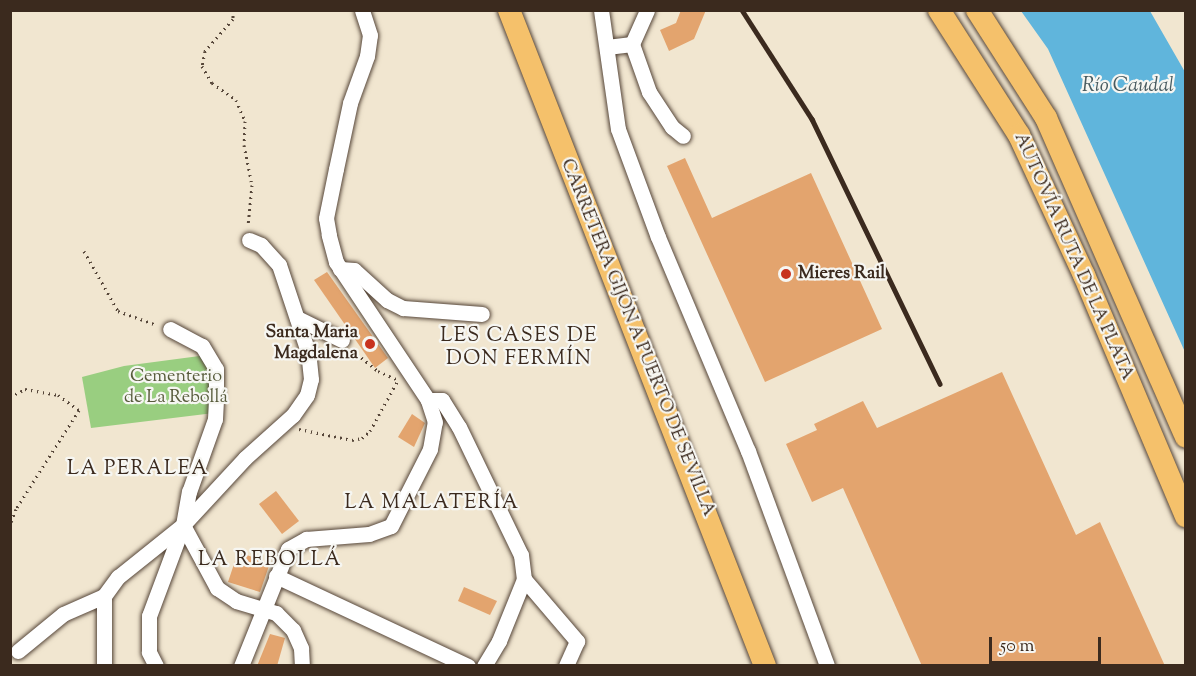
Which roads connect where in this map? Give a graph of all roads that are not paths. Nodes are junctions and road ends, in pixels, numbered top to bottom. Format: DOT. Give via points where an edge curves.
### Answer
graph roads {
  1 [pos="362,10"];
  2 [pos="509,10"];
  3 [pos="601,10"];
  4 [pos="647,10"];
  5 [pos="939,10"];
  6 [pos="976,10"];
  7 [pos="632,44"];
  8 [pos="606,47"];
  9 [pos="683,136"];
  10 [pos="249,240"];
  11 [pos="340,269"];
  12 [pos="482,314"];
  13 [pos="297,318"];
  14 [pos="170,329"];
  15 [pos="342,340"];
  16 [pos="428,400"];
  17 [pos="1185,437"];
  18 [pos="1185,516"];
  19 [pos="183,525"];
  20 [pos="276,576"];
  21 [pos="524,579"];
  22 [pos="104,596"];
  23 [pos="264,607"];
  24 [pos="18,651"];
  25 [pos="104,666"];
  26 [pos="156,666"];
  27 [pos="241,666"];
  28 [pos="302,666"];
  29 [pos="468,666"];
  30 [pos="484,666"];
  31 [pos="566,666"];
  32 [pos="765,666"];
  33 [pos="827,666"];
  1 -- 11 [label="street" via="370,35 367,56 350,103 326,218"];
  2 -- 32 [label="highway, CARRETERA GIJÓN A PUERTO DE SEVILLA"];
  3 -- 8 [label="street"];
  4 -- 7 [label="street"];
  5 -- 18 [label="highway, AUTOVÍA RUTA DE LA PLATA" via="1019,135 1084,275"];
  6 -- 17 [label="highway, AUTOVÍA RUTA DE LA PLATA" via="1046,118"];
  7 -- 8 [label="street"];
  7 -- 9 [label="street" via="649,92 672,127"];
  8 -- 33 [label="street" via="618,129 658,237 748,451"];
  10 -- 13 [label="street" via="261,245 279,265"];
  11 -- 12 [label="street" via="354,270 387,300 403,308"];
  11 -- 16 [label="street"];
  13 -- 15 [label="street"];
  13 -- 19 [label="street" via="308,352 308,395 293,415 245,458"];
  14 -- 19 [label="street" via="202,346 216,369 215,419 189,492"];
  16 -- 20 [label="street" via="435,422 430,449 391,526 381,532 318,537 296,543 288,549"];
  16 -- 21 [label="street" via="442,400 459,427 508,522 521,555"];
  19 -- 22 [label="street" via="118,577"];
  19 -- 23 [label="street" via="217,588 236,602"];
  19 -- 26 [label="street" via="149,616 149,652"];
  20 -- 23 [label="street"];
  20 -- 29 [label="street"];
  21 -- 30 [label="street" via="499,641"];
  21 -- 31 [label="street" via="577,641"];
  22 -- 24 [label="street" via="63,614"];
  22 -- 25 [label="street"];
  23 -- 27 [label="street"];
  23 -- 28 [label="street" via="293,630 301,648"];
}
